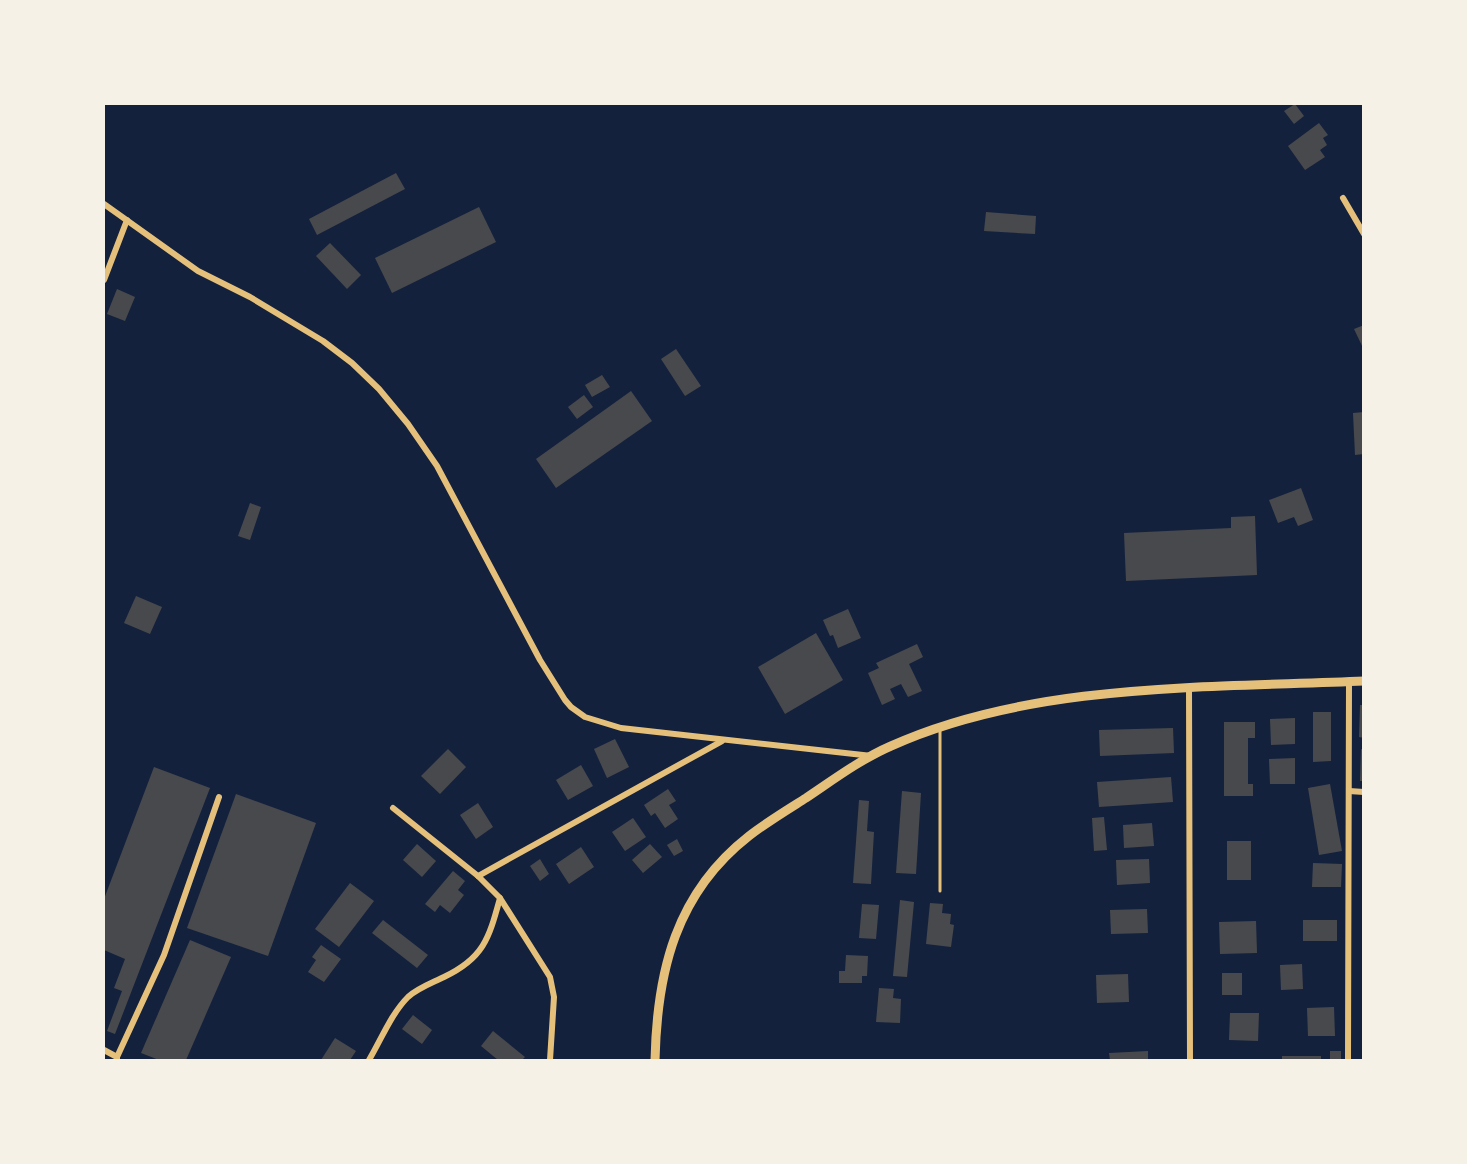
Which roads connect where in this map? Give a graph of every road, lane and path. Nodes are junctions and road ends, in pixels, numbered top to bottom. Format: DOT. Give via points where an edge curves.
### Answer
graph roads {
  1 [pos="1342,198"];
  2 [pos="104,204"];
  3 [pos="127,220"];
  4 [pos="1364,234"];
  5 [pos="104,280"];
  6 [pos="1364,681"];
  7 [pos="1349,682"];
  8 [pos="1189,688"];
  9 [pos="940,726"];
  10 [pos="722,740"];
  11 [pos="872,756"];
  12 [pos="1348,792"];
  13 [pos="1364,792"];
  14 [pos="219,797"];
  15 [pos="393,808"];
  16 [pos="478,876"];
  17 [pos="940,891"];
  18 [pos="500,898"];
  19 [pos="104,1050"];
  20 [pos="116,1059"];
  21 [pos="369,1060"];
  22 [pos="550,1060"];
  23 [pos="655,1060"];
  24 [pos="1190,1060"];
  25 [pos="1348,1060"];
  1 -- 4 [label="street"];
  2 -- 3 [label="street"];
  3 -- 5 [label="street"];
  3 -- 10 [label="street" via="198,271 323,341 379,389 437,466 540,660 571,707 611,726"];
  6 -- 7 [label="main road"];
  7 -- 8 [label="main road"];
  7 -- 12 [label="street"];
  8 -- 9 [label="main road" via="1062,700"];
  8 -- 24 [label="street"];
  9 -- 11 [label="main road"];
  9 -- 17 [label="lane"];
  10 -- 11 [label="street"];
  10 -- 16 [label="street"];
  11 -- 23 [label="main road" via="748,837 702,885 678,928 665,966"];
  12 -- 13 [label="street"];
  12 -- 25 [label="street"];
  14 -- 20 [label="street" via="164,955"];
  15 -- 16 [label="street"];
  16 -- 18 [label="street"];
  18 -- 21 [label="street" via="479,952 463,968 409,996"];
  18 -- 22 [label="street" via="550,977 554,997"];
  19 -- 20 [label="street"];
}
